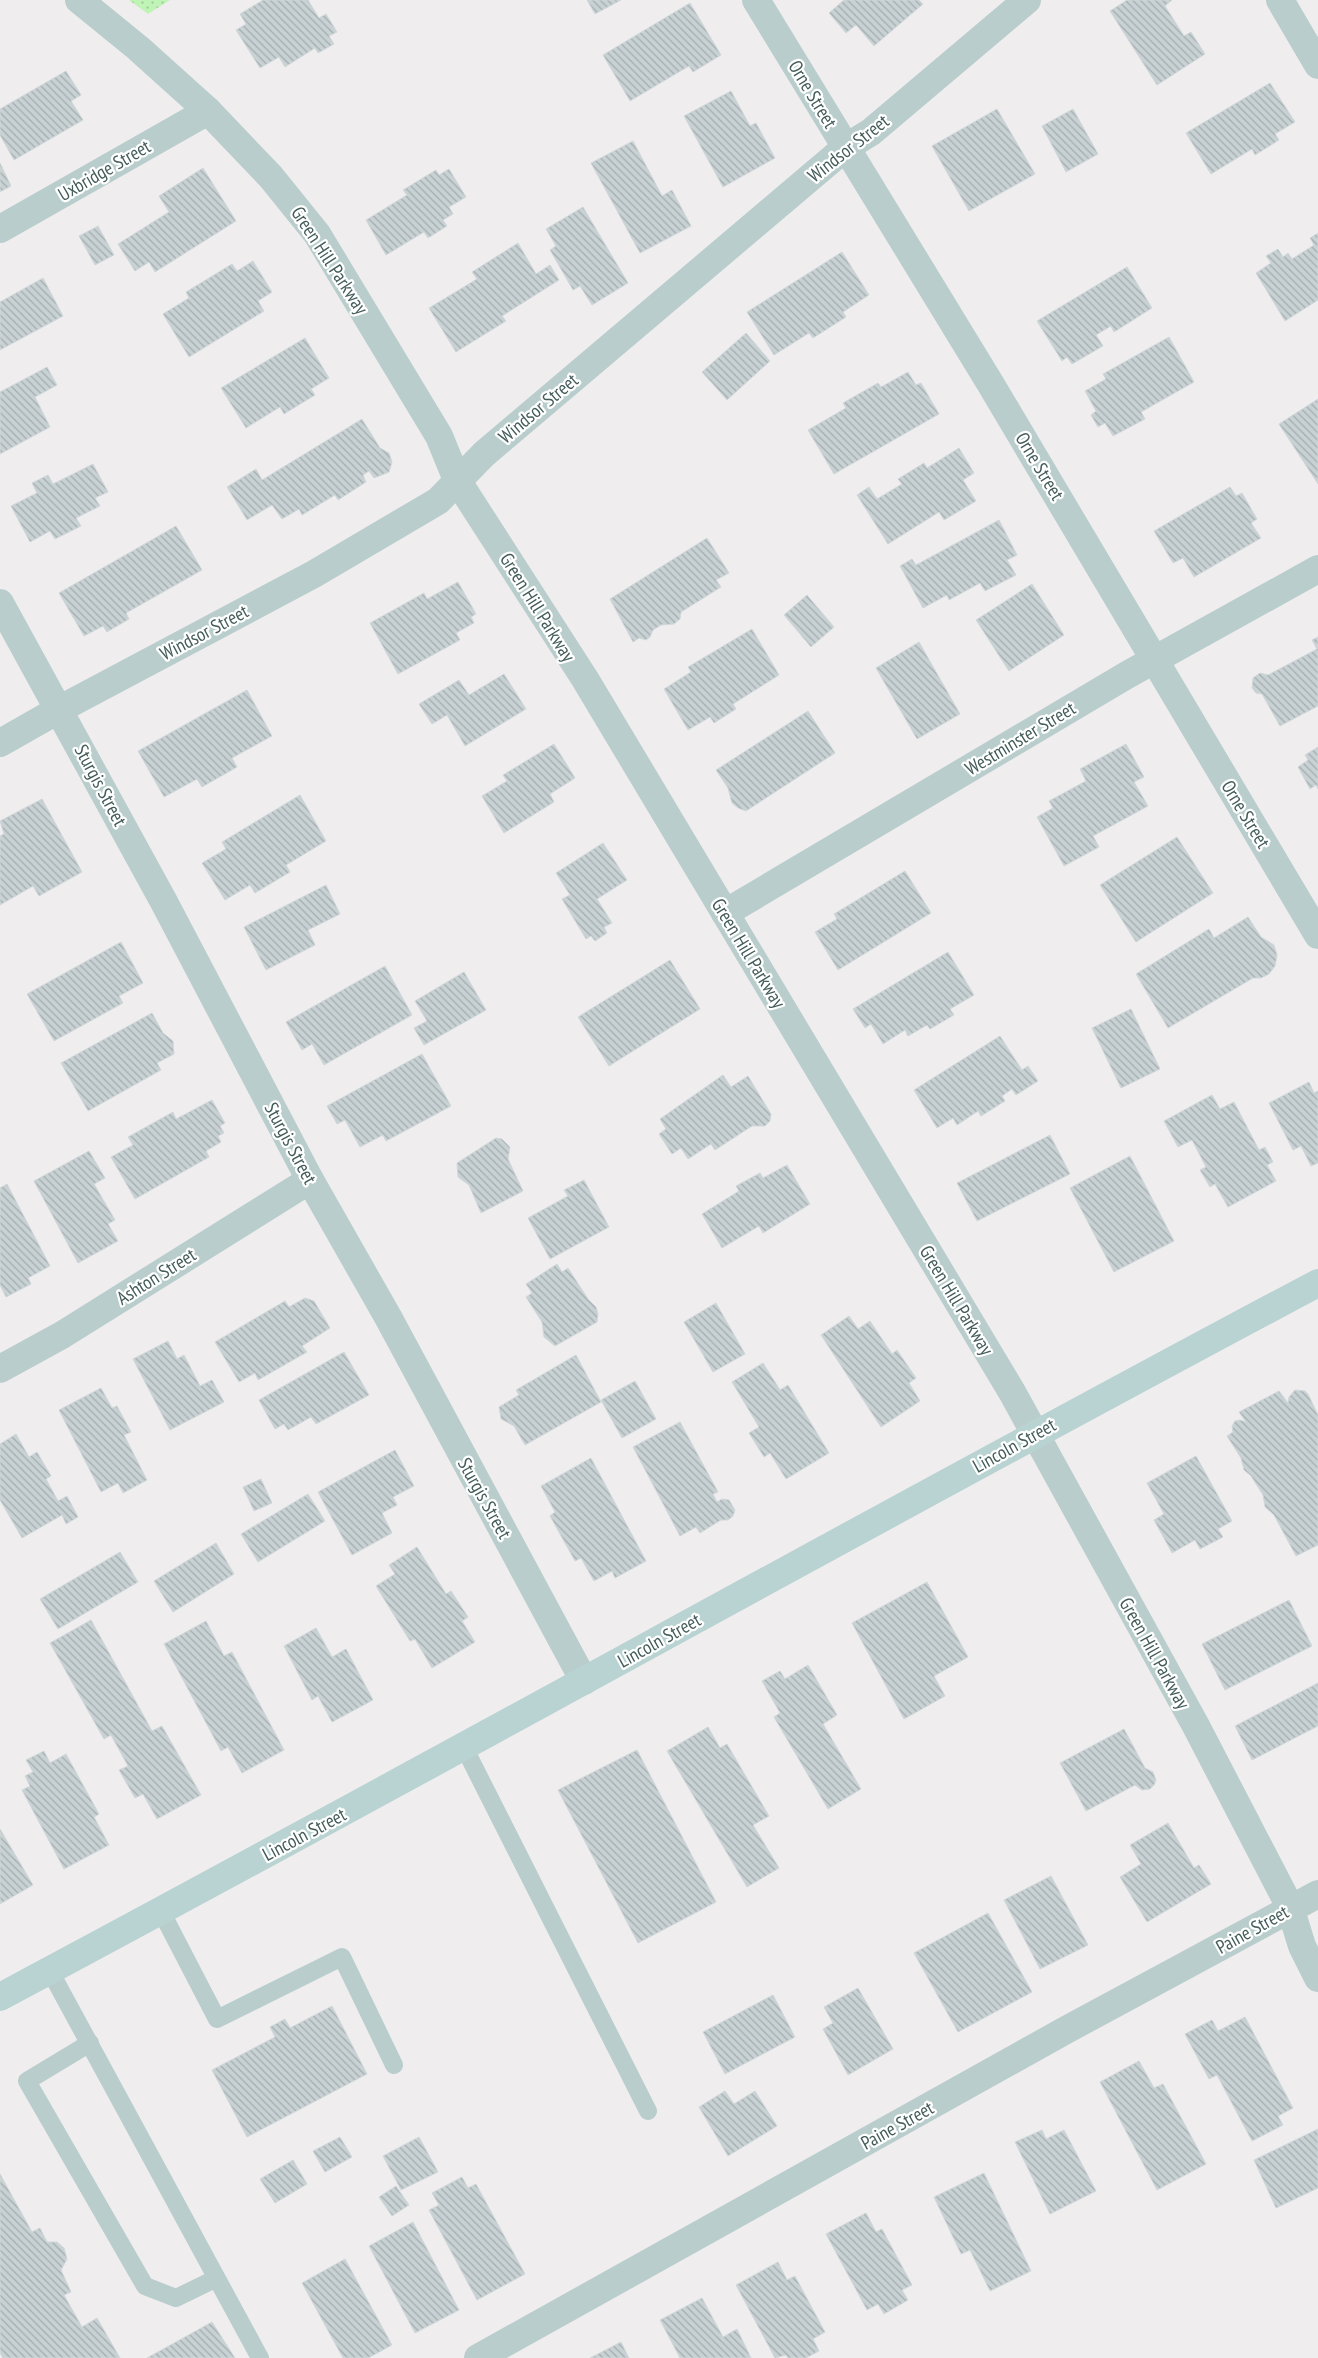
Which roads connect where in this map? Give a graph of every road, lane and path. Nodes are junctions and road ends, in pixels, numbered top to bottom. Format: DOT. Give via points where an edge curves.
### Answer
graph roads {
  1 [pos="79,0"];
  2 [pos="756,0"];
  3 [pos="1027,0"];
  4 [pos="1280,0"];
  5 [pos="1318,65"];
  6 [pos="208,111"];
  7 [pos="845,148"];
  8 [pos="0,229"];
  9 [pos="458,480"];
  10 [pos="1318,569"];
  11 [pos="0,603"];
  12 [pos="1155,658"];
  13 [pos="60,709"];
  14 [pos="0,743"];
  15 [pos="725,913"];
  16 [pos="1318,935"];
  17 [pos="310,1180"];
  18 [pos="1318,1282"];
  19 [pos="0,1369"];
  20 [pos="1035,1433"];
  21 [pos="584,1681"];
  22 [pos="464,1747"];
  23 [pos="1318,1894"];
  24 [pos="1290,1907"];
  25 [pos="161,1911"];
  26 [pos="50,1971"];
  27 [pos="1318,1978"];
  28 [pos="0,1997"];
  29 [pos="90,2043"];
  30 [pos="394,2065"];
  31 [pos="648,2111"];
  32 [pos="216,2279"];
  33 [pos="260,2358"];
  34 [pos="478,2358"];
  1 -- 6 [label="street, Green Hill Parkway"];
  2 -- 7 [label="street, Orne Street"];
  3 -- 7 [label="street, Windsor Street" via="871,132"];
  4 -- 5 [label="street"];
  6 -- 8 [label="street, Uxbridge Street"];
  6 -- 9 [label="street, Green Hill Parkway" via="271,177 317,234 439,436"];
  7 -- 9 [label="street, Windsor Street" via="498,441"];
  7 -- 12 [label="street, Orne Street"];
  9 -- 13 [label="street, Windsor Street" via="438,501 314,574"];
  9 -- 15 [label="street, Green Hill Parkway"];
  10 -- 12 [label="street, Westminster Street"];
  11 -- 13 [label="street, Sturgis Street"];
  12 -- 15 [label="street, Westminster Street"];
  12 -- 16 [label="street, Orne Street"];
  13 -- 14 [label="street, Windsor Street"];
  13 -- 17 [label="street, Sturgis Street"];
  15 -- 20 [label="street, Green Hill Parkway"];
  17 -- 19 [label="street, Ashton Street"];
  17 -- 21 [label="street, Sturgis Street" via="388,1317"];
  18 -- 20 [label="main road, Lincoln Street"];
  20 -- 21 [label="main road, Lincoln Street"];
  20 -- 24 [label="street, Green Hill Parkway" via="1196,1726"];
  21 -- 22 [label="main road, Lincoln Street"];
  22 -- 25 [label="main road, Lincoln Street"];
  22 -- 31 [label="lane"];
  23 -- 24 [label="street, Paine Street"];
  24 -- 27 [label="street, Green Hill Parkway" via="1302,1946"];
  24 -- 34 [label="street, Paine Street"];
  25 -- 26 [label="main road, Lincoln Street"];
  25 -- 30 [label="lane" via="216,2019 342,1957"];
  26 -- 28 [label="main road, Lincoln Street"];
  26 -- 29 [label="lane"];
  29 -- 32 [label="lane"];
  29 -- 32 [label="lane" via="28,2081 145,2286 176,2298"];
  32 -- 33 [label="lane"];
}
